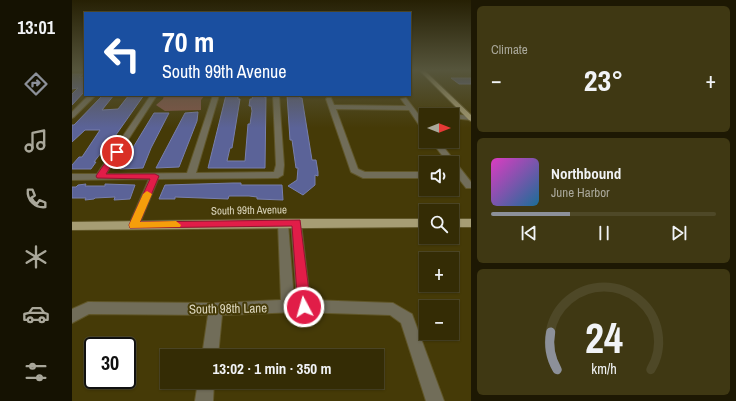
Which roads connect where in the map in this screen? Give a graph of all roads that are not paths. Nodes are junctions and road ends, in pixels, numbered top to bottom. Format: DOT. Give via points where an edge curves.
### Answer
graph roads {
  1 [pos="442,90"];
  2 [pos="92,96"];
  3 [pos="153,96"];
  4 [pos="216,96"];
  5 [pos="276,96"];
  6 [pos="404,99"];
  7 [pos="410,108"];
  8 [pos="419,114"];
  9 [pos="72,116"];
  10 [pos="459,118"];
  11 [pos="471,118"];
  12 [pos="440,148"];
  13 [pos="447,156"];
  14 [pos="419,175"];
  15 [pos="100,176"];
  16 [pos="155,176"];
  17 [pos="191,176"];
  18 [pos="72,177"];
  19 [pos="459,178"];
  20 [pos="469,186"];
  21 [pos="296,222"];
  22 [pos="283,223"];
  23 [pos="419,223"];
  24 [pos="459,223"];
  25 [pos="471,223"];
  26 [pos="134,225"];
  27 [pos="72,226"];
  28 [pos="288,307"];
  29 [pos="304,307"];
  30 [pos="216,309"];
  31 [pos="72,316"];
  32 [pos="211,349"];
  33 [pos="205,389"];
  34 [pos="204,401"];
  35 [pos="435,401"];
  1 -- 11 [label="main road"];
  2 -- 9 [label="street"];
  3 -- 15 [label="street"];
  4 -- 17 [label="street"];
  5 -- 17 [label="street" via="280,165 278,175"];
  6 -- 7 [label="street"];
  7 -- 8 [label="street"];
  7 -- 14 [label="street" via="331,103 354,170 363,174"];
  10 -- 11 [label="street"];
  12 -- 13 [label="street"];
  15 -- 16 [label="street"];
  15 -- 18 [label="street"];
  16 -- 17 [label="street"];
  16 -- 26 [label="street"];
  19 -- 20 [label="street"];
  21 -- 22 [label="main road, South 99th Avenue"];
  21 -- 23 [label="main road, South 99th Avenue"];
  21 -- 29 [label="street"];
  22 -- 26 [label="main road, South 99th Avenue"];
  22 -- 28 [label="street"];
  24 -- 25 [label="main road"];
  26 -- 27 [label="main road, South 99th Avenue"];
  28 -- 29 [label="street, South 98th Lane"];
  28 -- 30 [label="street, South 98th Lane"];
  29 -- 35 [label="street, South 98th Lane" via="393,309 407,319"];
  30 -- 31 [label="street, South 98th Lane" via="88,308"];
  30 -- 32 [label="street"];
  33 -- 34 [label="street"];
}
